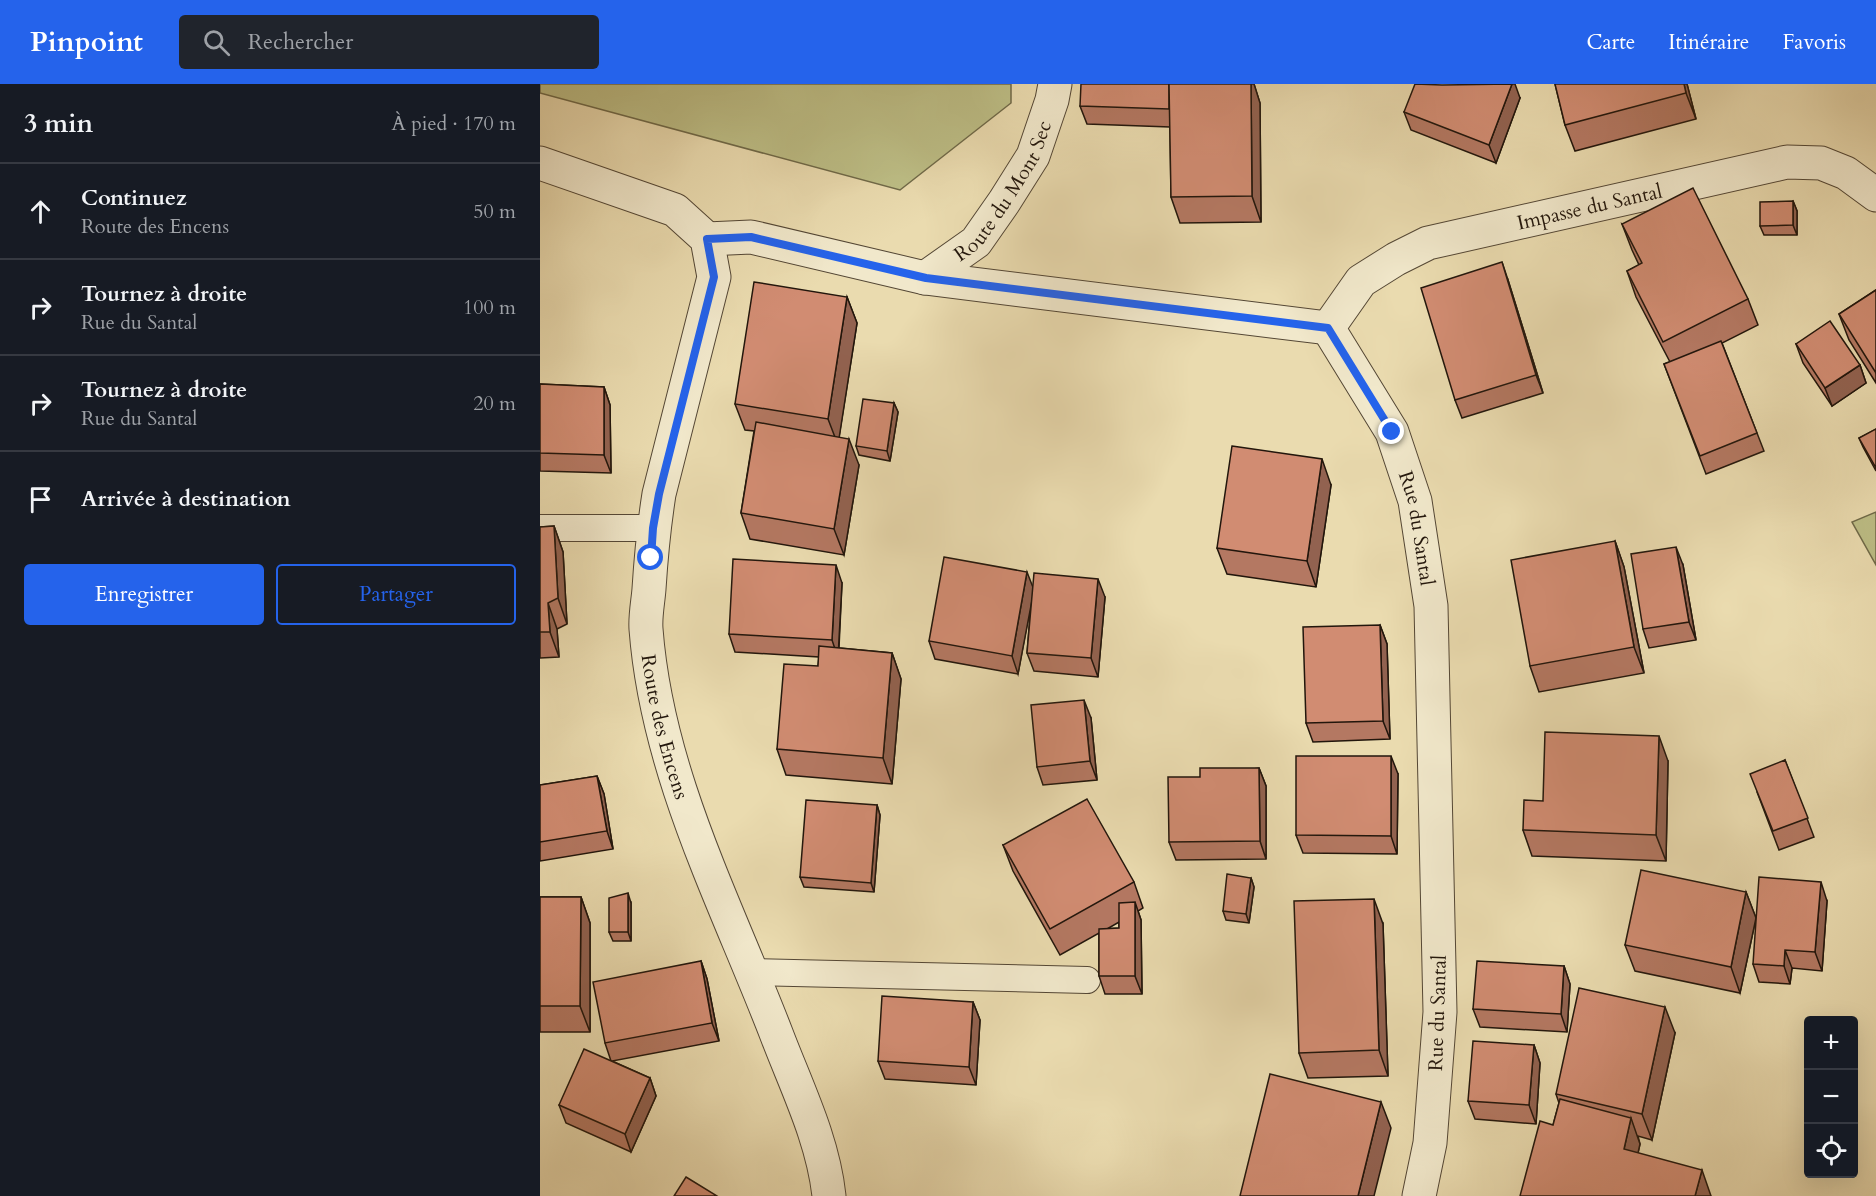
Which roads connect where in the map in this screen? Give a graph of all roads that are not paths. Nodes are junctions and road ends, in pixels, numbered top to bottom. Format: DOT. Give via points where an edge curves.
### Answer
graph roads {
  1 [pos="1055,84"];
  2 [pos="540,164"];
  3 [pos="1876,195"];
  4 [pos="707,239"];
  5 [pos="926,278"];
  6 [pos="1328,328"];
  7 [pos="540,528"];
  8 [pos="653,528"];
  9 [pos="752,972"];
  10 [pos="1087,980"];
  11 [pos="830,1196"];
  12 [pos="1419,1196"];
  1 -- 5 [label="street, Route du Mont Sec" via="1033,156 1004,202 976,242"];
  2 -- 4 [label="street" via="675,210"];
  3 -- 6 [label="street, Impasse du Santal" via="1846,173 1821,163 1787,162 1428,243 1361,281"];
  4 -- 5 [label="street" via="751,237"];
  4 -- 8 [label="street, Route des Encens" via="714,277"];
  5 -- 6 [label="street"];
  6 -- 12 [label="street, Rue du Santal" via="1392,432 1415,501 1431,606 1440,1011 1430,1143"];
  7 -- 8 [label="lane"];
  8 -- 9 [label="street, Route des Encens" via="646,627 655,696 674,775 698,844"];
  9 -- 10 [label="lane"];
  9 -- 11 [label="street, Route des Encens" via="812,1126"];
}
